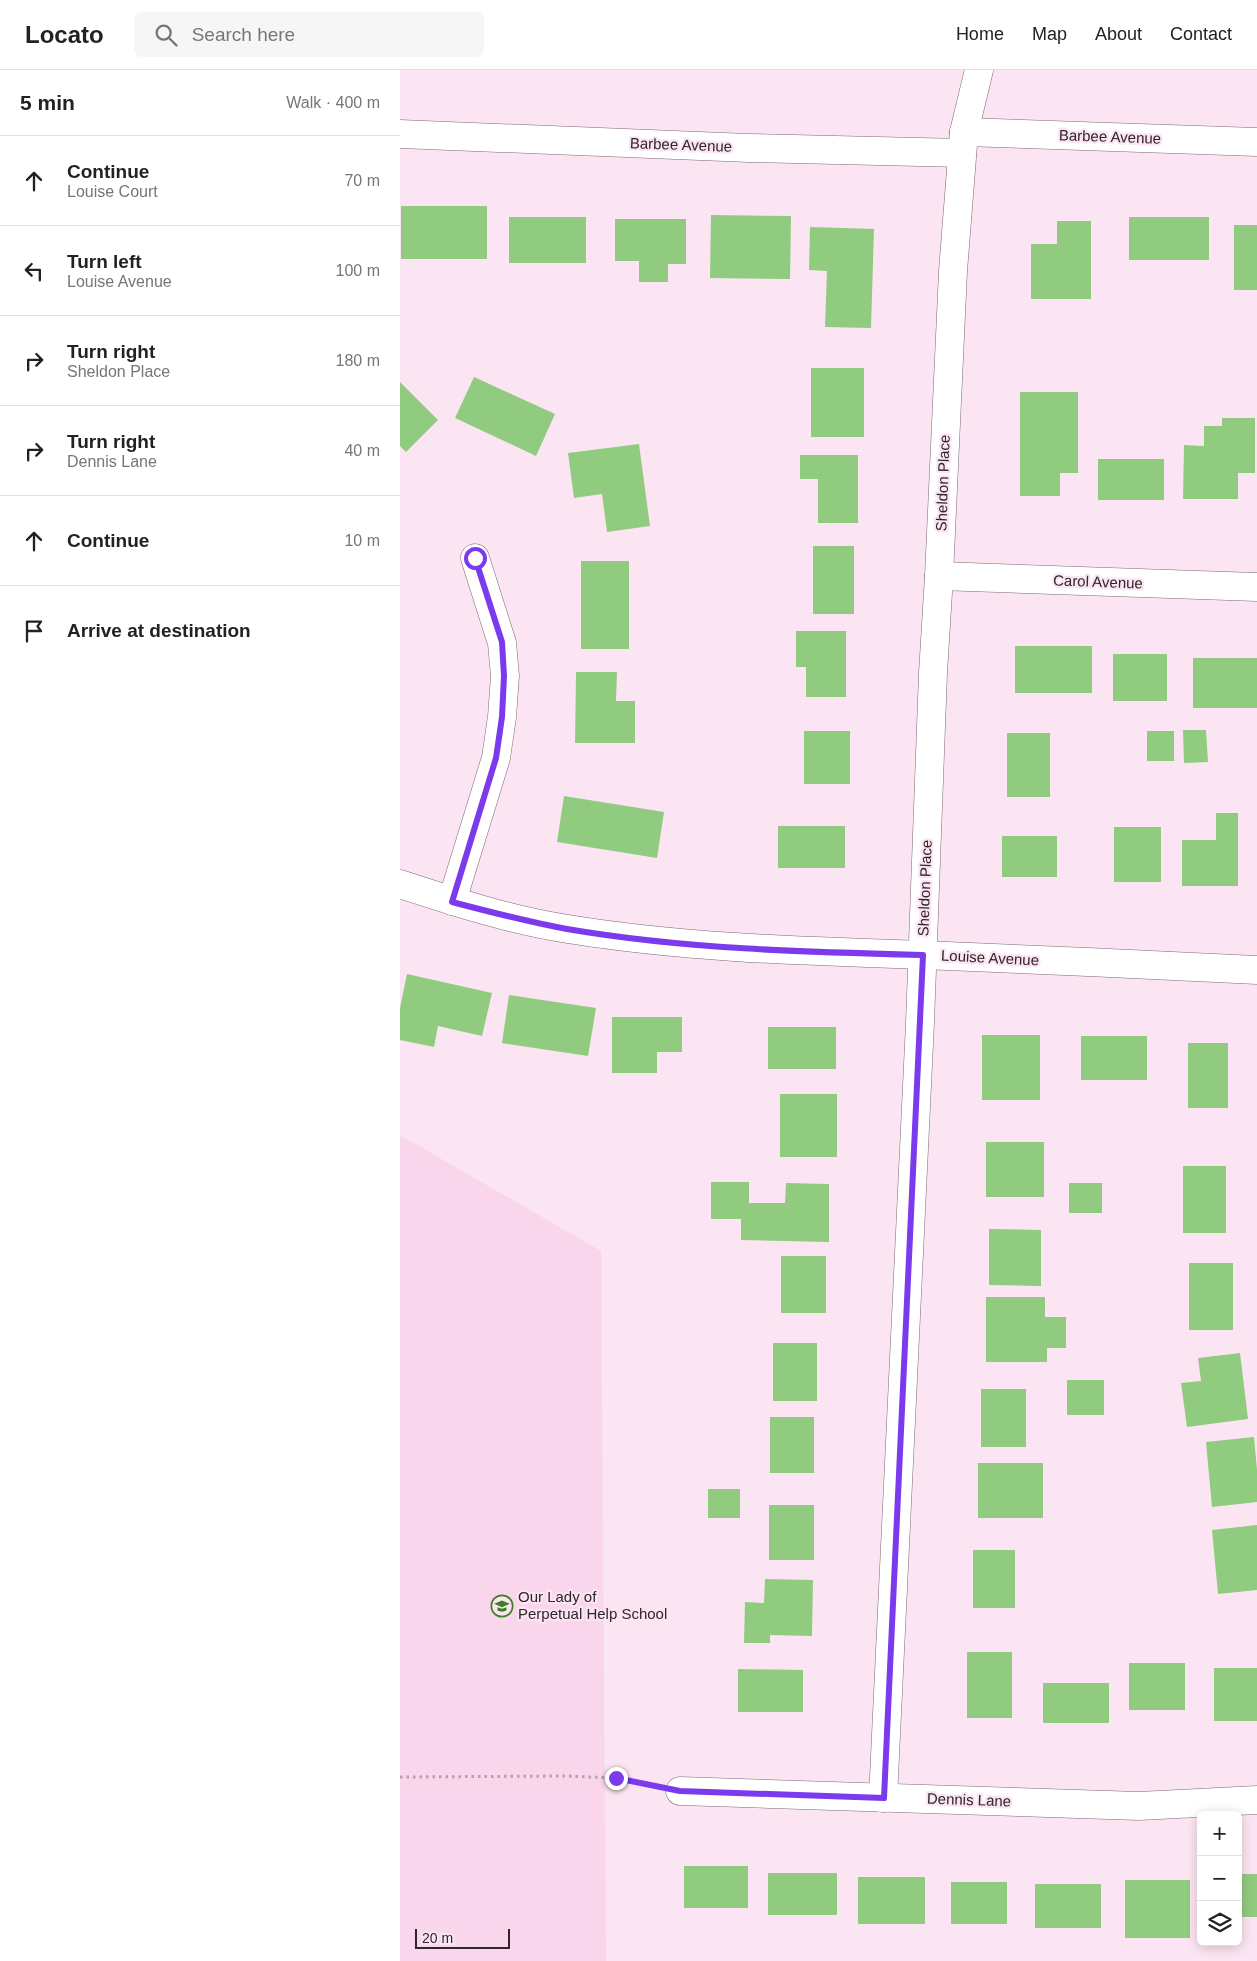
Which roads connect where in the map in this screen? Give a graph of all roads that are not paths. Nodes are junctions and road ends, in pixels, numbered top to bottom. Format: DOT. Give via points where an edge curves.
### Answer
graph roads {
  1 [pos="979,70"];
  2 [pos="400,134"];
  3 [pos="963,142"];
  4 [pos="1257,142"];
  5 [pos="475,558"];
  6 [pos="939,576"];
  7 [pos="1257,587"];
  8 [pos="400,884"];
  9 [pos="452,902"];
  10 [pos="923,955"];
  11 [pos="1257,970"];
  12 [pos="680,1791"];
  13 [pos="884,1798"];
  14 [pos="1257,1800"];
  1 -- 3 [label="street, Sheldon Place"];
  2 -- 3 [label="street, Barbee Avenue" via="749,148"];
  3 -- 4 [label="street, Barbee Avenue"];
  3 -- 6 [label="street, Sheldon Place" via="952,271"];
  5 -- 9 [label="street" via="502,642 502,717 496,758"];
  6 -- 7 [label="street, Carol Avenue"];
  6 -- 10 [label="street, Sheldon Place"];
  8 -- 9 [label="street, Louise Avenue"];
  9 -- 10 [label="street, Louise Avenue" via="566,929 640,939 767,950"];
  10 -- 11 [label="street, Louise Avenue"];
  10 -- 13 [label="street, Sheldon Place"];
  12 -- 13 [label="street, Dennis Lane"];
  13 -- 14 [label="street, Dennis Lane" via="1139,1806"];
}
